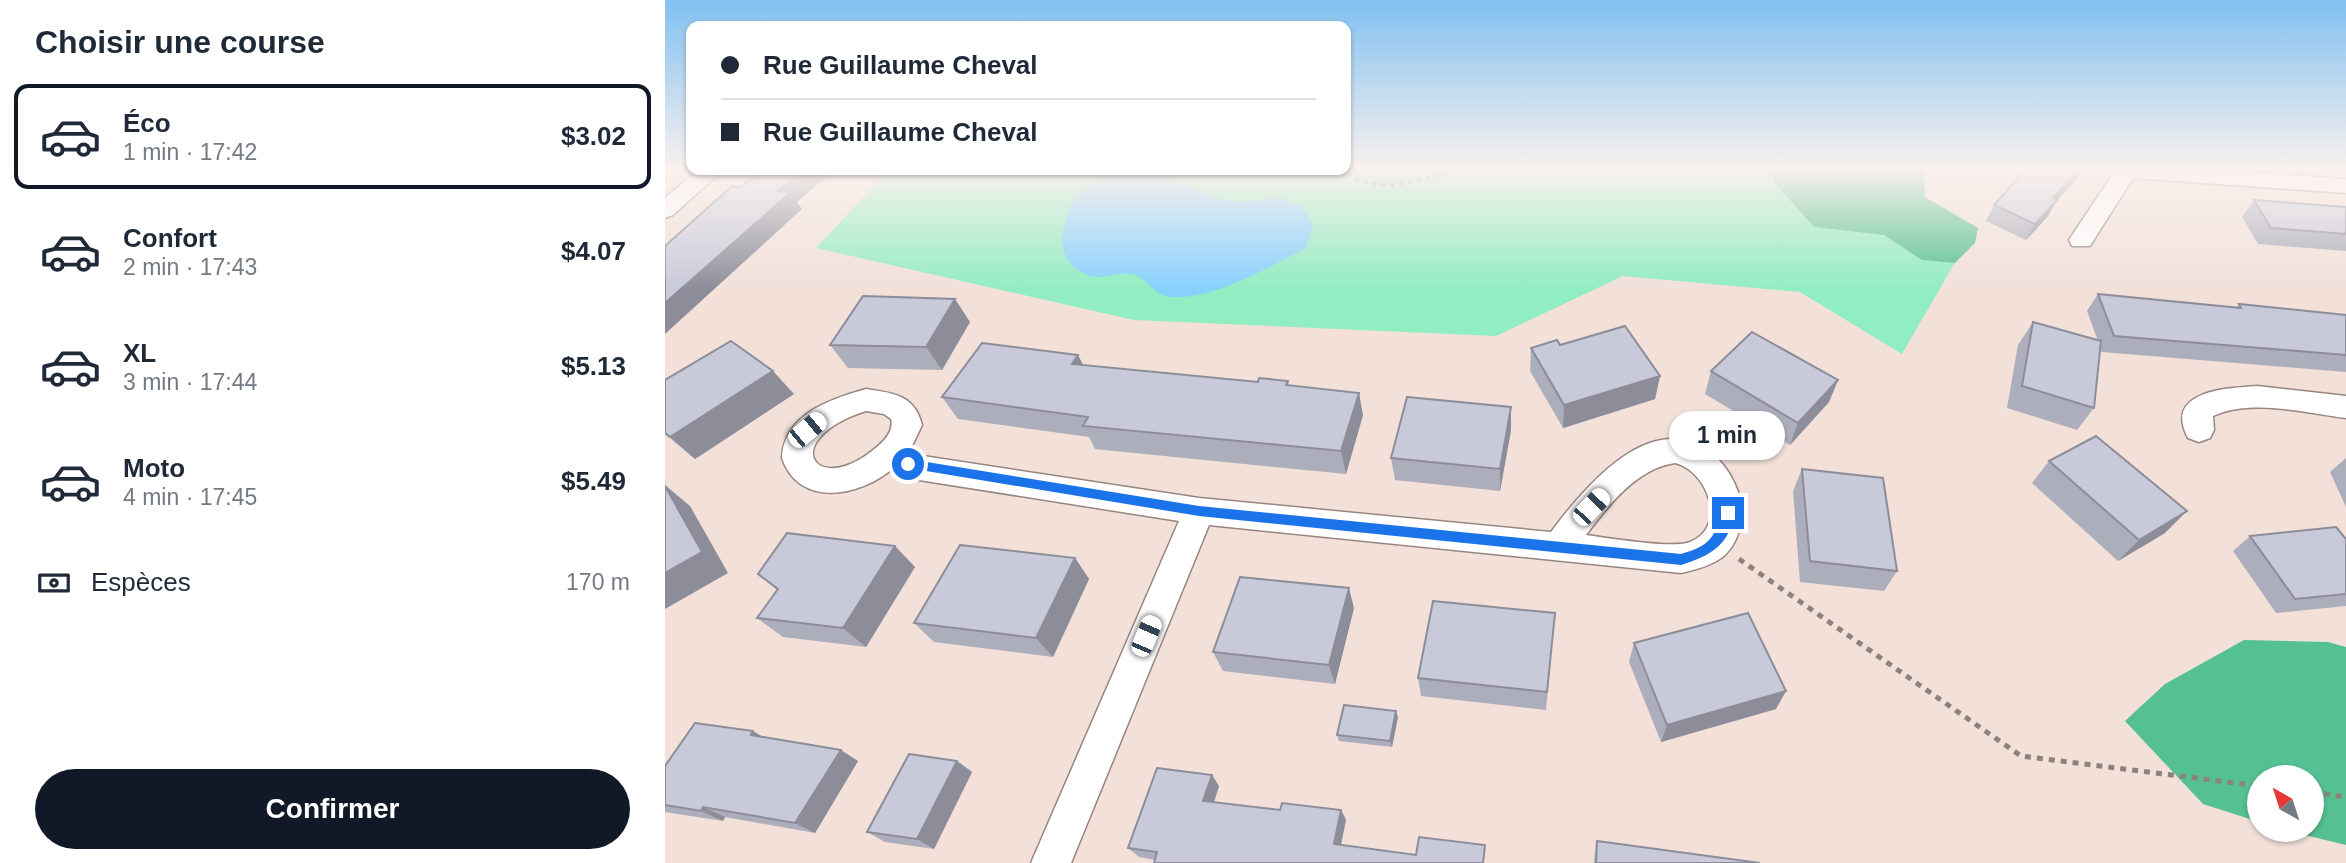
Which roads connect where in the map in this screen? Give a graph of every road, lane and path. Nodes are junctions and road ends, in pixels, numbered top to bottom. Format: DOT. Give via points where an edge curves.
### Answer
graph roads {
  1 [pos="2101,209"];
  2 [pos="2081,240"];
  3 [pos="2346,407"];
  4 [pos="2200,430"];
  5 [pos="891,455"];
  6 [pos="1199,511"];
  7 [pos="1716,543"];
  8 [pos="1559,547"];
  9 [pos="2247,784"];
  10 [pos="2324,794"];
  11 [pos="2346,797"];
  12 [pos="1051,863"];
  1 -- 2 [label="street"];
  3 -- 4 [label="street" via="2257,397 2222,399 2198,410"];
  5 -- 6 [label="street" via="919,468"];
  6 -- 8 [label="street"];
  6 -- 12 [label="street"];
  7 -- 8 [label="street" via="1681,559"];
  7 -- 8 [label="street" via="1728,513 1721,487 1693,456 1675,451 1642,460 1622,475"];
  7 -- 9 [label="path" via="2021,756"];
  10 -- 11 [label="path"];
}
